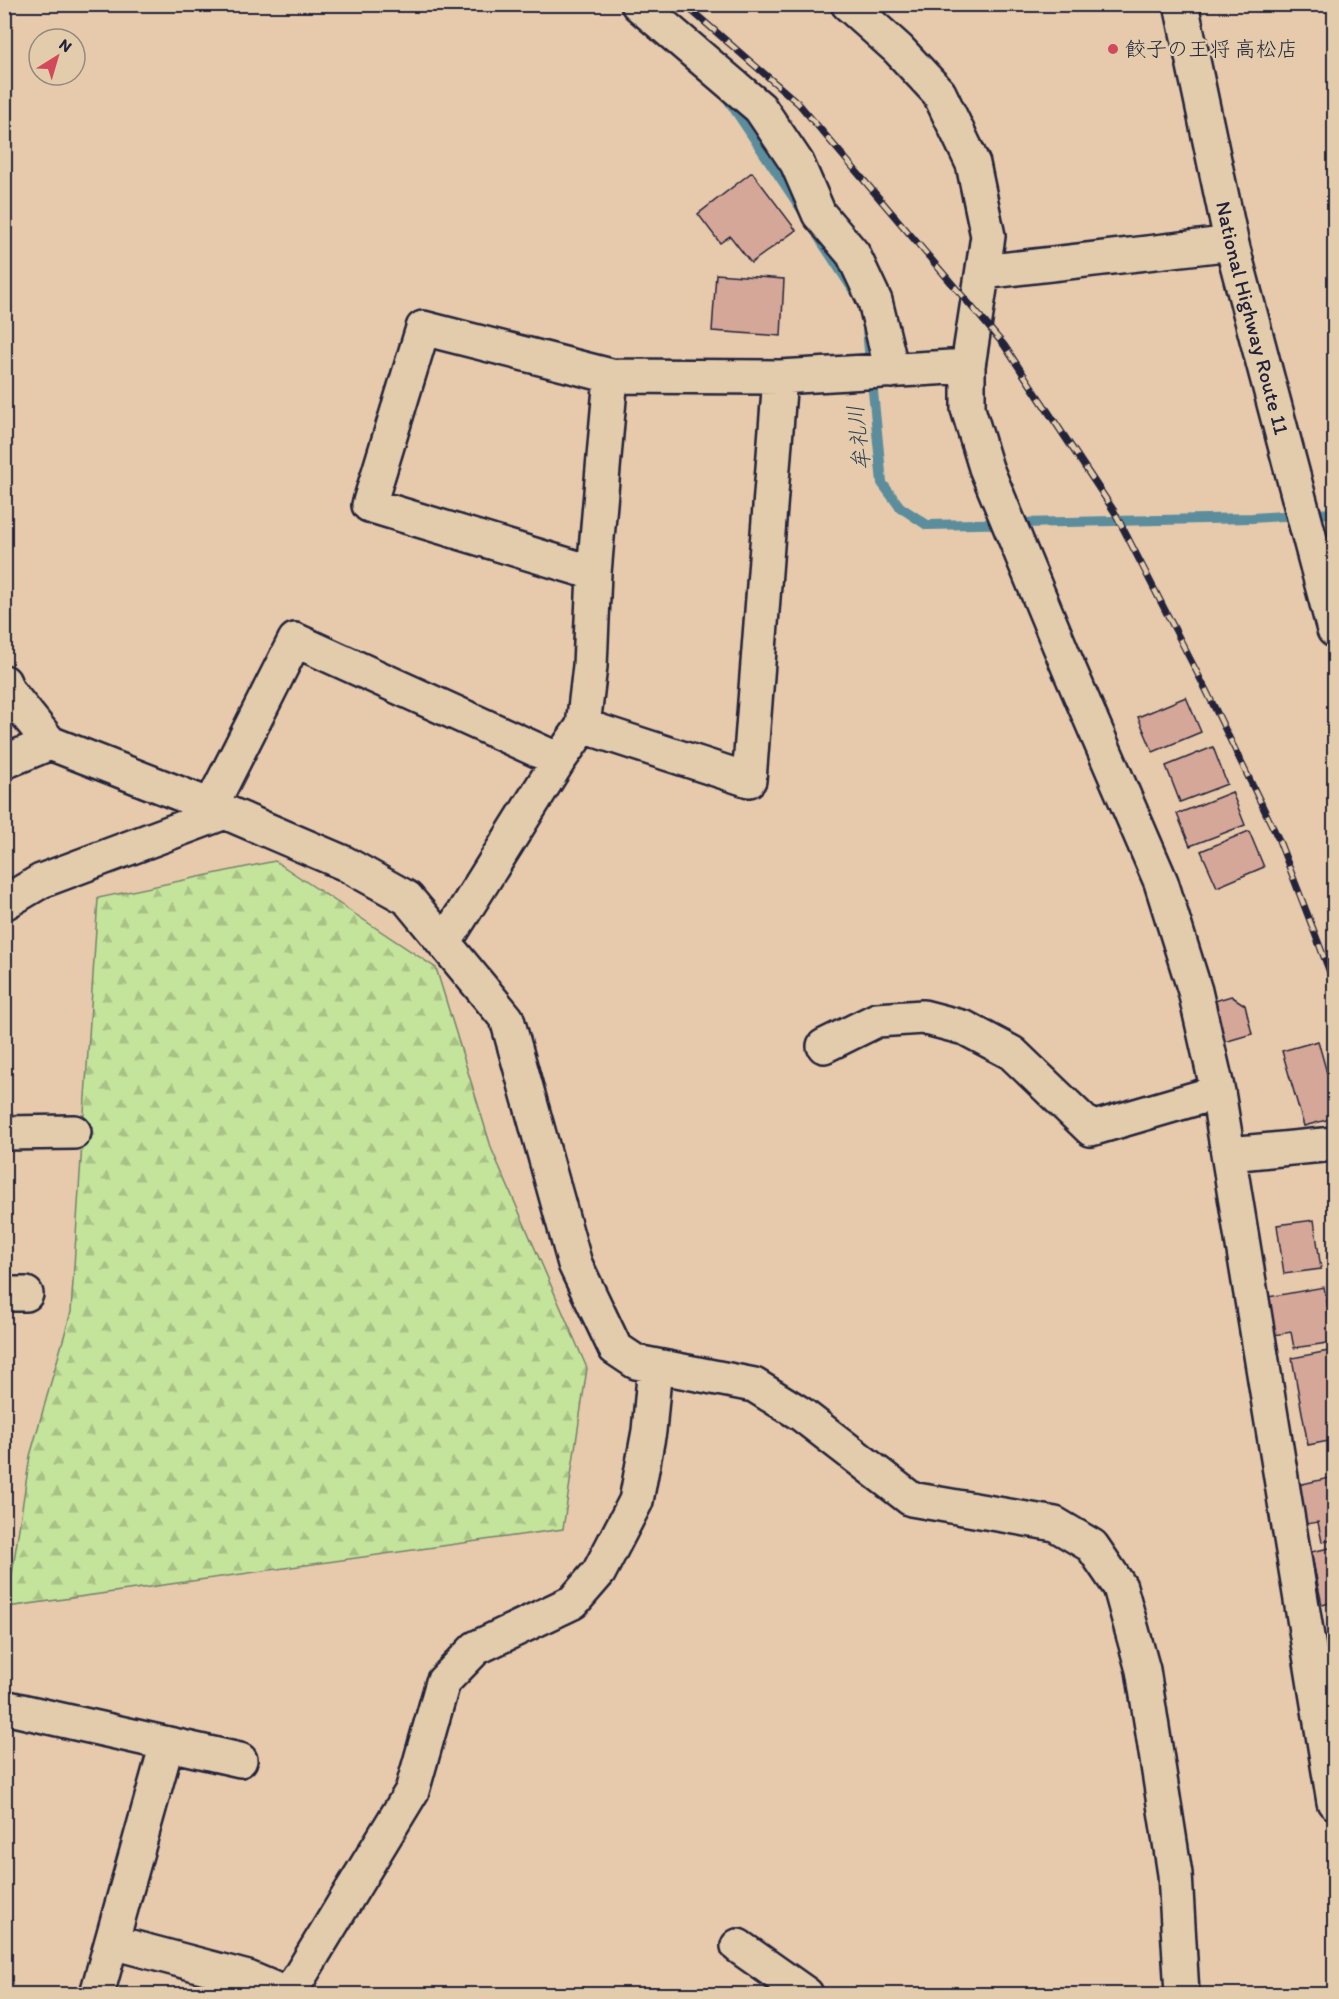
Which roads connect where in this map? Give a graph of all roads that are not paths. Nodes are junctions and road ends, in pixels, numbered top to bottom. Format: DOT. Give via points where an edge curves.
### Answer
graph roads {
  1 [pos="638,4"];
  2 [pos="848,4"];
  3 [pos="1181,4"];
  4 [pos="1232,245"];
  5 [pos="983,272"];
  6 [pos="968,366"];
  7 [pos="878,371"];
  8 [pos="611,376"];
  9 [pos="780,377"];
  10 [pos="594,573"];
  11 [pos="1335,630"];
  12 [pos="4,682"];
  13 [pos="583,726"];
  14 [pos="50,743"];
  15 [pos="559,760"];
  16 [pos="4,762"];
  17 [pos="218,808"];
  18 [pos="4,903"];
  19 [pos="445,942"];
  20 [pos="824,1046"];
  21 [pos="1218,1092"];
  22 [pos="74,1132"];
  23 [pos="4,1133"];
  24 [pos="1335,1144"];
  25 [pos="1229,1154"];
  26 [pos="655,1366"];
  27 [pos="4,1707"];
  28 [pos="167,1744"];
  29 [pos="240,1760"];
  30 [pos="1335,1802"];
  31 [pos="112,1942"];
  32 [pos="738,1946"];
  33 [pos="97,1995"];
  34 [pos="287,1995"];
  35 [pos="806,1995"];
  36 [pos="1182,1995"];
  1 -- 7 [label="main road" via="760,108 796,163 819,214 853,254 875,301"];
  2 -- 5 [label="main road" via="939,93 973,164 988,236"];
  3 -- 4 [label="main road, National Highway Route 11"];
  4 -- 5 [label="main road"];
  4 -- 11 [label="main road, National Highway Route 11"];
  5 -- 6 [label="main road"];
  6 -- 7 [label="main road"];
  6 -- 21 [label="main road" via="968,409 986,468 1161,882 1195,991"];
  7 -- 9 [label="main road"];
  8 -- 9 [label="main road"];
  8 -- 10 [label="main road"];
  8 -- 10 [label="main road" via="423,328 369,505"];
  9 -- 13 [label="main road" via="749,780"];
  10 -- 13 [label="main road"];
  12 -- 14 [label="main road"];
  13 -- 15 [label="main road"];
  14 -- 16 [label="main road"];
  14 -- 17 [label="main road"];
  15 -- 17 [label="main road" via="296,640"];
  15 -- 19 [label="main road"];
  17 -- 18 [label="main road" via="41,881"];
  17 -- 19 [label="main road" via="344,863 407,898"];
  19 -- 26 [label="main road" via="507,1019 575,1264 615,1348 636,1362"];
  20 -- 21 [label="main road" via="877,1020 923,1017 965,1028 1012,1053 1091,1129"];
  21 -- 25 [label="main road"];
  22 -- 23 [label="main road"];
  24 -- 25 [label="main road"];
  25 -- 30 [label="main road"];
  26 -- 34 [label="main road" via="649,1431 636,1501 599,1572 573,1602 476,1648 443,1682 412,1791"];
  26 -- 36 [label="main road" via="754,1385 801,1414 911,1499 1055,1524 1092,1546 1120,1587 1143,1670 1176,1874"];
  27 -- 28 [label="main road"];
  28 -- 29 [label="main road"];
  28 -- 31 [label="main road"];
  31 -- 33 [label="main road"];
  31 -- 34 [label="main road" via="248,1978"];
  32 -- 35 [label="main road"];
}
